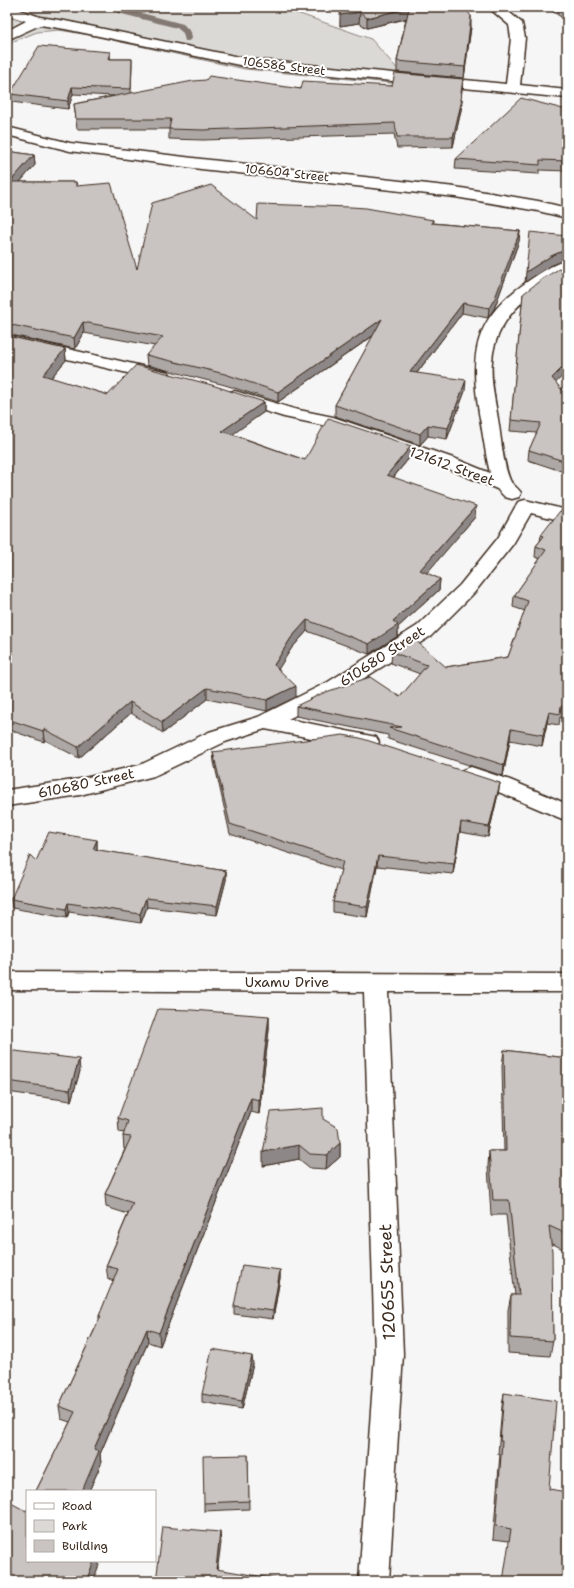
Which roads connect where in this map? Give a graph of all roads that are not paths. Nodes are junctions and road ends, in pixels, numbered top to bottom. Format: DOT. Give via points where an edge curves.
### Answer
graph roads {
  1 [pos="495,7"];
  2 [pos="7,10"];
  3 [pos="38,21"];
  4 [pos="7,36"];
  5 [pos="513,89"];
  6 [pos="567,94"];
  7 [pos="7,132"];
  8 [pos="567,213"];
  9 [pos="567,265"];
  10 [pos="7,340"];
  11 [pos="176,380"];
  12 [pos="219,390"];
  13 [pos="503,485"];
  14 [pos="525,506"];
  15 [pos="567,516"];
  16 [pos="265,722"];
  17 [pos="384,747"];
  18 [pos="450,768"];
  19 [pos="7,798"];
  20 [pos="567,812"];
  21 [pos="7,981"];
  22 [pos="376,982"];
  23 [pos="567,983"];
  24 [pos="374,1581"];
  1 -- 5 [label="street" via="515,23 518,38"];
  2 -- 3 [label="street, 106586 Street"];
  3 -- 4 [label="street"];
  3 -- 5 [label="street, 106586 Street" via="249,63"];
  5 -- 6 [label="street, 106586 Street"];
  7 -- 8 [label="street, 106604 Street" via="70,147 455,192"];
  9 -- 13 [label="street" via="524,291 509,304 486,344 483,361 484,386"];
  10 -- 11 [label="street"];
  12 -- 13 [label="street, 121612 Street" via="290,413 327,421 450,463"];
  13 -- 14 [label="street"];
  14 -- 15 [label="street"];
  14 -- 16 [label="street, 610680 Street" via="506,540 467,589 424,631 335,687"];
  16 -- 17 [label="street" via="362,740"];
  16 -- 19 [label="street, 610680 Street" via="216,737 146,771 80,787"];
  18 -- 20 [label="street" via="502,784"];
  21 -- 22 [label="street, Uxamu Drive"];
  22 -- 23 [label="street, Uxamu Drive"];
  22 -- 24 [label="street, 120655 Street" via="389,1354"];
}
